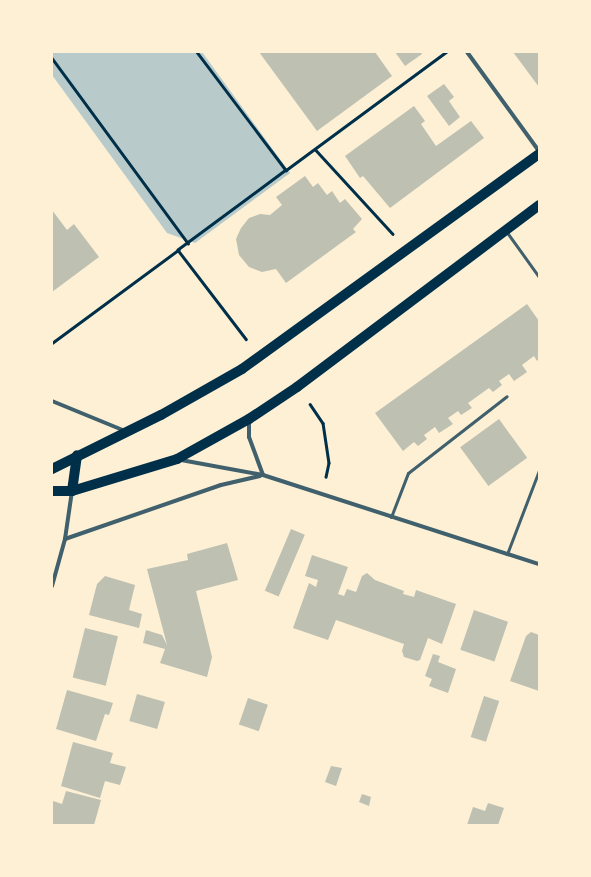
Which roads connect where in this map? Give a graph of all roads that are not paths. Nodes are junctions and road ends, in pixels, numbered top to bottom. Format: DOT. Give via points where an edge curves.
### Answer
graph roads {
  1 [pos="467,52"];
  2 [pos="539,151"];
  3 [pos="539,154"];
  4 [pos="539,205"];
  5 [pos="505,229"];
  6 [pos="539,277"];
  7 [pos="507,396"];
  8 [pos="52,401"];
  9 [pos="249,419"];
  10 [pos="126,432"];
  11 [pos="77,455"];
  12 [pos="177,459"];
  13 [pos="52,469"];
  14 [pos="539,470"];
  15 [pos="263,475"];
  16 [pos="72,490"];
  17 [pos="52,491"];
  18 [pos="392,517"];
  19 [pos="65,539"];
  20 [pos="507,554"];
  21 [pos="539,564"];
  22 [pos="52,586"];
  1 -- 2 [label="street"];
  3 -- 10 [label="main road" via="260,357 184,402"];
  4 -- 5 [label="main road"];
  5 -- 6 [label="lane"];
  5 -- 9 [label="main road" via="297,387"];
  7 -- 18 [label="lane" via="408,473"];
  8 -- 10 [label="street"];
  9 -- 12 [label="main road"];
  9 -- 15 [label="street" via="249,437"];
  10 -- 11 [label="main road"];
  11 -- 13 [label="main road"];
  11 -- 16 [label="main road"];
  12 -- 15 [label="street"];
  12 -- 16 [label="main road"];
  14 -- 20 [label="lane"];
  15 -- 18 [label="street"];
  15 -- 19 [label="street" via="221,484"];
  16 -- 17 [label="main road"];
  16 -- 19 [label="street"];
  18 -- 20 [label="street"];
  19 -- 22 [label="street"];
  20 -- 21 [label="street"];
}
